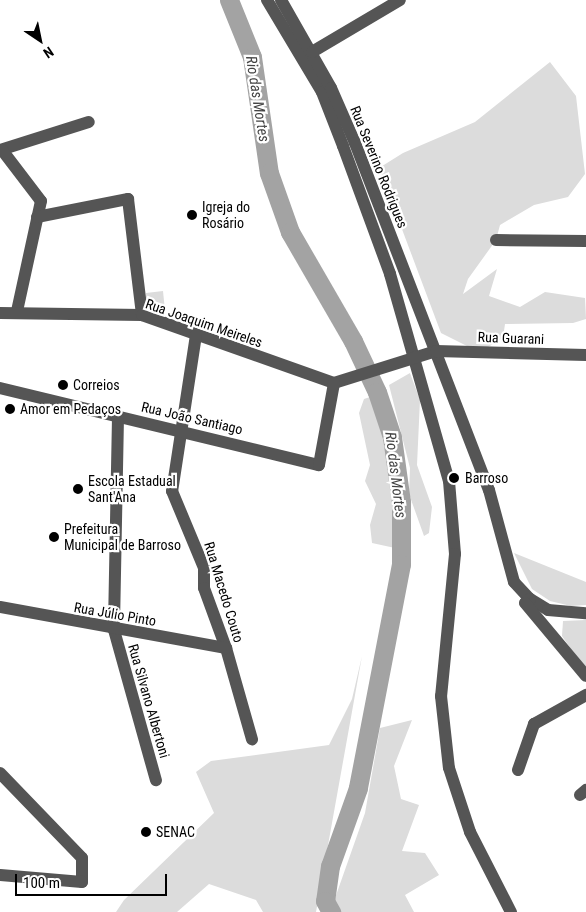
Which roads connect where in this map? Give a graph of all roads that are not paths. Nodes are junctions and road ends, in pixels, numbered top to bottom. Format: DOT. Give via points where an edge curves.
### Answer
graph roads {
  1 [pos="267,0"];
  2 [pos="281,0"];
  3 [pos="400,0"];
  4 [pos="312,52"];
  5 [pos="89,122"];
  6 [pos="1,150"];
  7 [pos="37,217"];
  8 [pos="496,240"];
  9 [pos="586,241"];
  10 [pos="17,311"];
  11 [pos="0,313"];
  12 [pos="142,316"];
  13 [pos="196,336"];
  14 [pos="436,351"];
  15 [pos="586,356"];
  16 [pos="415,360"];
  17 [pos="334,383"];
  18 [pos="0,388"];
  19 [pos="118,417"];
  20 [pos="180,430"];
  21 [pos="530,599"];
  22 [pos="0,607"];
  23 [pos="586,613"];
  24 [pos="114,630"];
  25 [pos="226,648"];
  26 [pos="586,676"];
  27 [pos="586,695"];
  28 [pos="252,739"];
  29 [pos="518,770"];
  30 [pos="0,773"];
  31 [pos="156,780"];
  32 [pos="0,875"];
  33 [pos="511,912"];
  1 -- 16 [label="street" via="322,92 390,274"];
  2 -- 4 [label="street, Rua Severino Rodrigues"];
  3 -- 4 [label="street"];
  4 -- 14 [label="street, Rua Severino Rodrigues" via="355,143"];
  5 -- 6 [label="street"];
  6 -- 7 [label="street" via="41,201"];
  7 -- 10 [label="street"];
  7 -- 12 [label="street" via="128,199"];
  8 -- 9 [label="street"];
  10 -- 11 [label="street, Rua Joaquim Meireles"];
  10 -- 12 [label="street, Rua Joaquim Meireles"];
  12 -- 13 [label="street, Rua Joaquim Meireles"];
  13 -- 17 [label="street, Rua Joaquim Meireles"];
  13 -- 20 [label="street, Rua Macedo Couto"];
  14 -- 15 [label="street, Rua Guarani"];
  14 -- 16 [label="street"];
  14 -- 21 [label="street, Rua Severino Rodrigues" via="489,490 514,582"];
  16 -- 17 [label="street"];
  16 -- 33 [label="street" via="449,481 455,554 441,696 449,768 470,832"];
  17 -- 20 [label="street, Rua João Santiago" via="319,465"];
  18 -- 19 [label="street, Rua João Santiago"];
  19 -- 20 [label="street, Rua João Santiago"];
  19 -- 24 [label="street, Rua Silvano Albertoni"];
  20 -- 25 [label="street, Rua Macedo Couto" via="172,491 204,568 204,588"];
  21 -- 23 [label="street" via="548,610"];
  21 -- 26 [label="street" via="525,603"];
  22 -- 24 [label="street, Rua Júlio Pinto"];
  24 -- 25 [label="street, Rua Júlio Pinto"];
  24 -- 31 [label="street, Rua Silvano Albertoni"];
  25 -- 28 [label="street, Rua Macedo Couto"];
  27 -- 29 [label="street" via="534,724"];
  30 -- 32 [label="street" via="82,858 82,882"];
}
